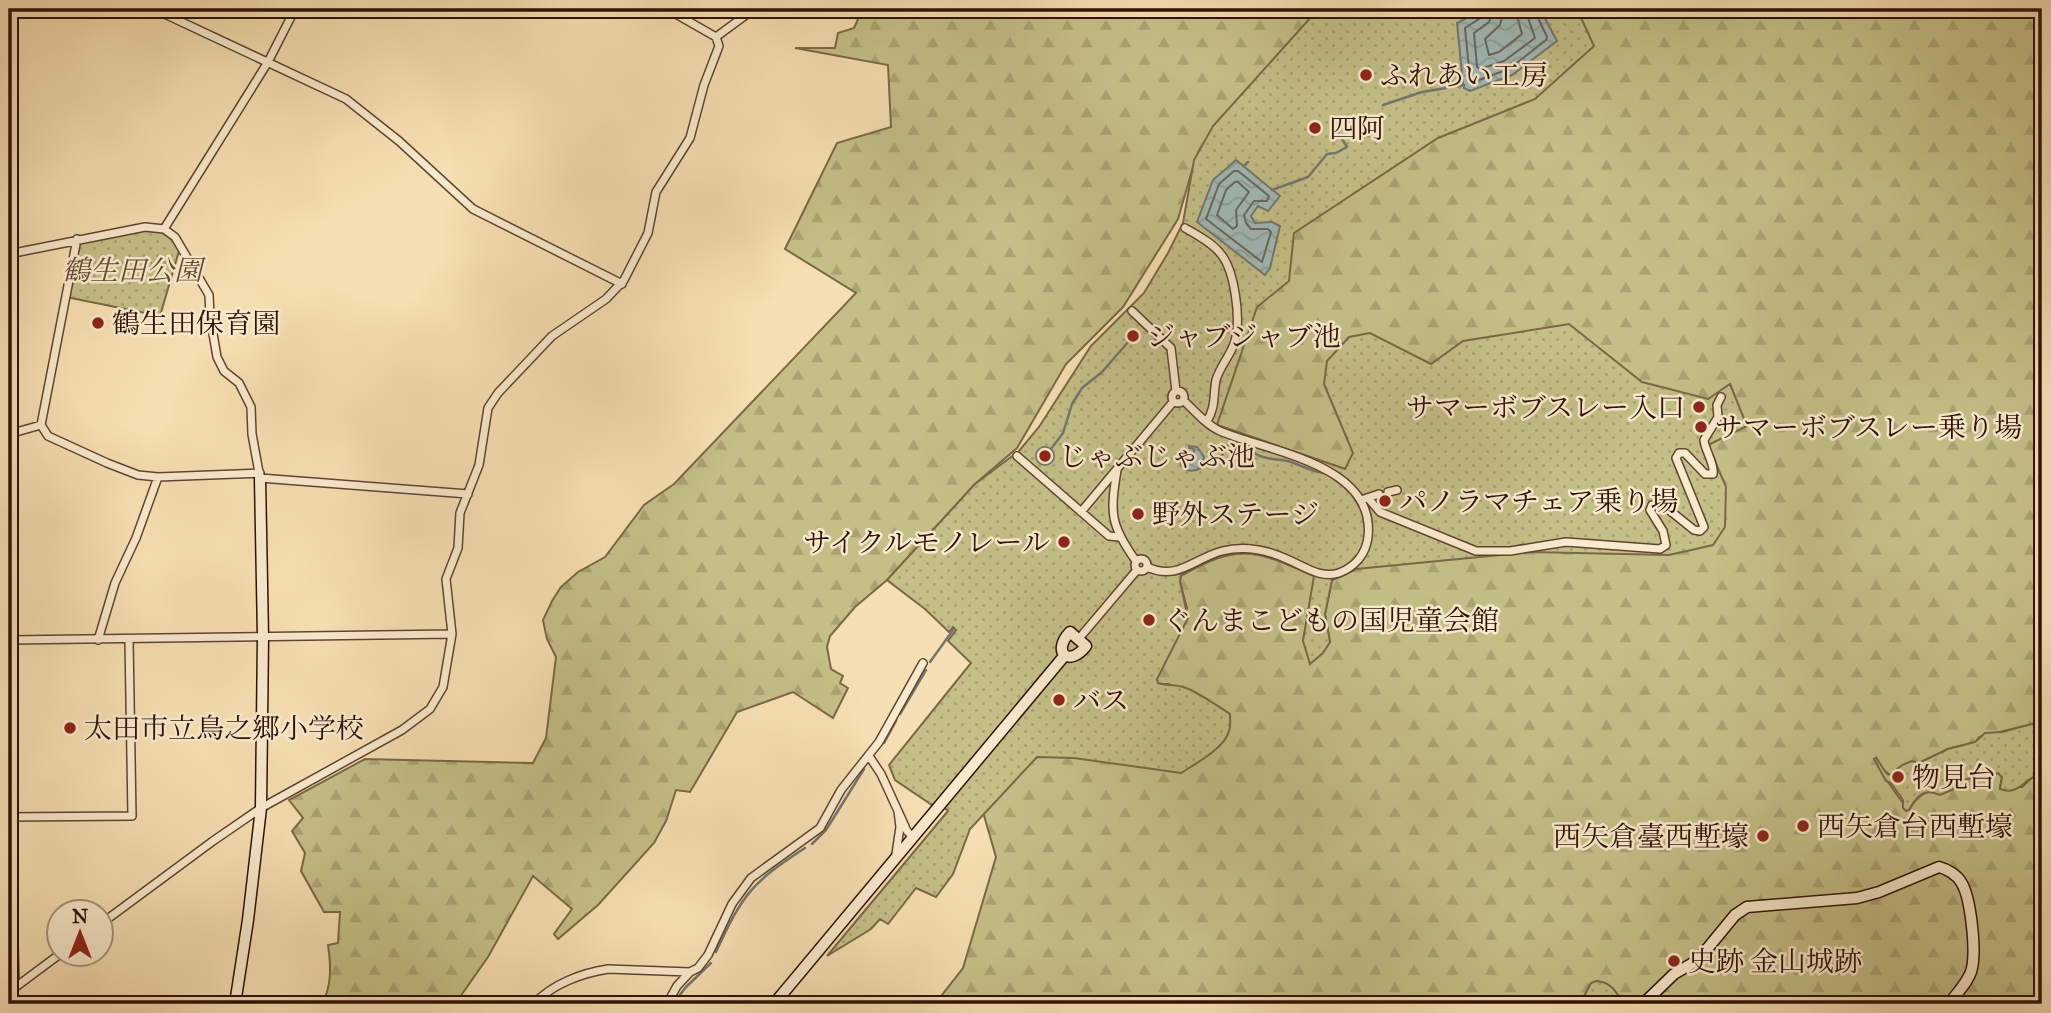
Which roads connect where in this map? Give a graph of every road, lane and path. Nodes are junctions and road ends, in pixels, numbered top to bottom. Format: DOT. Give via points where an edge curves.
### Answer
graph roads {
  1 [pos="154,9"];
  2 [pos="295,9"];
  3 [pos="667,9"];
  4 [pos="754,9"];
  5 [pos="716,37"];
  6 [pos="268,62"];
  7 [pos="1185,228"];
  8 [pos="164,229"];
  9 [pos="77,239"];
  10 [pos="9,254"];
  11 [pos="621,284"];
  12 [pos="1132,311"];
  13 [pos="1177,391"];
  14 [pos="1721,397"];
  15 [pos="1183,400"];
  16 [pos="1173,402"];
  17 [pos="1206,421"];
  18 [pos="41,425"];
  19 [pos="9,434"];
  20 [pos="1017,456"];
  21 [pos="1117,470"];
  22 [pos="260,475"];
  23 [pos="158,477"];
  24 [pos="1398,490"];
  25 [pos="1388,492"];
  26 [pos="468,494"];
  27 [pos="1379,494"];
  28 [pos="1364,499"];
  29 [pos="1081,512"];
  30 [pos="1119,537"];
  31 [pos="1136,561"];
  32 [pos="1147,567"];
  33 [pos="1137,570"];
  34 [pos="453,634"];
  35 [pos="1082,635"];
  36 [pos="263,637"];
  37 [pos="9,639"];
  38 [pos="98,639"];
  39 [pos="129,640"];
  40 [pos="1065,655"];
  41 [pos="923,663"];
  42 [pos="869,756"];
  43 [pos="261,808"];
  44 [pos="898,811"];
  45 [pos="10,817"];
  46 [pos="913,837"];
  47 [pos="896,859"];
  48 [pos="116,913"];
  49 [pos="46,964"];
  50 [pos="690,972"];
  51 [pos="11,989"];
  52 [pos="235,1004"];
  53 [pos="534,1004"];
  54 [pos="667,1004"];
  55 [pos="774,1004"];
  56 [pos="1643,1004"];
  57 [pos="1949,1004"];
  1 -- 6 [label="street"];
  2 -- 6 [label="street"];
  3 -- 5 [label="street"];
  4 -- 5 [label="street"];
  5 -- 11 [label="street" via="719,46 690,138 656,192 648,233"];
  6 -- 8 [label="street"];
  6 -- 11 [label="street" via="346,99 473,209"];
  7 -- 17 [label="street" via="1224,258 1236,303 1235,339 1216,380 1215,402"];
  8 -- 9 [label="street" via="145,227"];
  8 -- 22 [label="street" via="181,244 209,295 217,357 224,371 239,383 251,407"];
  9 -- 10 [label="street"];
  9 -- 18 [label="street"];
  11 -- 26 [label="street" via="552,336 491,403 479,465"];
  12 -- 13 [label="street" via="1171,348"];
  13 -- 15 [label="street" via="1184,394"];
  13 -- 16 [label="street" via="1172,394"];
  14 -- 28 [label="street" via="1718,417 1704,440 1713,474 1705,474 1685,453 1676,458 1704,527 1694,530 1663,505 1652,505 1650,510 1665,535 1666,545 1660,549 1566,542 1476,551 1380,512"];
  15 -- 16 [label="street"];
  15 -- 17 [label="street"];
  16 -- 21 [label="street"];
  17 -- 28 [label="street" via="1220,431 1323,468"];
  18 -- 19 [label="street"];
  18 -- 23 [label="street" via="48,436 107,463"];
  20 -- 29 [label="street"];
  21 -- 29 [label="street"];
  21 -- 30 [label="street" via="1113,502"];
  22 -- 23 [label="street"];
  22 -- 26 [label="street"];
  22 -- 36 [label="street"];
  23 -- 38 [label="street" via="115,583"];
  24 -- 25 [label="street"];
  26 -- 34 [label="street" via="460,513 458,548 446,579"];
  27 -- 28 [label="street"];
  28 -- 32 [label="street" via="1366,549 1337,574 1322,574 1246,548 1219,552 1173,572"];
  29 -- 30 [label="street" via="1109,536"];
  30 -- 31 [label="street"];
  31 -- 32 [label="street" via="1143,559"];
  31 -- 33 [label="street"];
  32 -- 33 [label="street"];
  33 -- 35 [label="street"];
  34 -- 36 [label="street"];
  34 -- 43 [label="street" via="443,687 430,709 382,742"];
  36 -- 39 [label="street"];
  36 -- 43 [label="street"];
  37 -- 38 [label="street"];
  38 -- 39 [label="street"];
  39 -- 45 [label="street" via="132,816"];
  40 -- 46 [label="street"];
  41 -- 42 [label="street"];
  42 -- 44 [label="street"];
  42 -- 50 [label="street" via="815,833 756,874 738,894 708,955"];
  43 -- 48 [label="street"];
  43 -- 52 [label="street"];
  44 -- 46 [label="street"];
  44 -- 47 [label="street"];
  45 -- 51 [label="street"];
  46 -- 47 [label="street"];
  47 -- 55 [label="street"];
  49 -- 51 [label="street"];
  50 -- 53 [label="street" via="596,971 554,987"];
  50 -- 54 [label="street"];
  56 -- 57 [label="street" via="1674,974 1698,960 1747,907 1857,898 1939,867 1959,878 1969,906 1972,971"];
}
